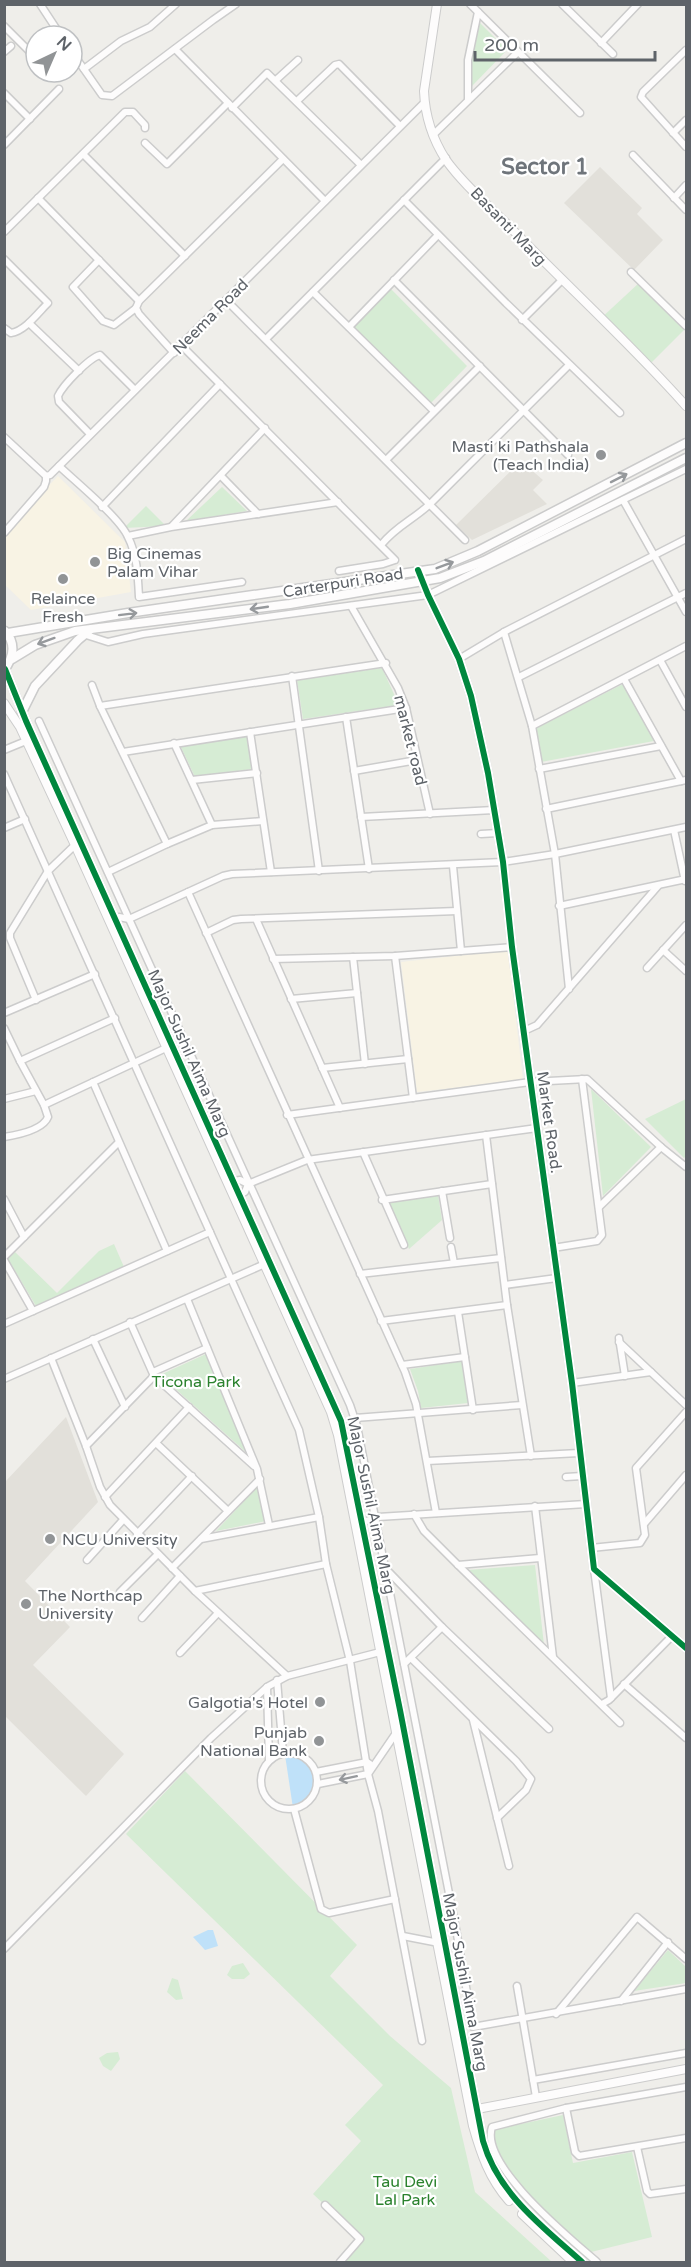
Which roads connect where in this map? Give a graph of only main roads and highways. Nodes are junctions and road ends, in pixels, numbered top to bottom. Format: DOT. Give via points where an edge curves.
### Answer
graph roads {
  1 [pos="687,443"];
  2 [pos="687,458"];
  3 [pos="93,629"];
  4 [pos="6,632"];
  5 [pos="12,659"];
  6 [pos="5,669"];
  7 [pos="22,712"];
  4 -- 1 [label="main road, Carterpuri Road, one-way" via="435,568 478,551"];
  2 -- 3 [label="main road, Carterpuri Road, one-way" via="483,561 440,578 279,606"];
  3 -- 5 [label="main road, Carterpuri Road, one-way" via="34,645"];
  3 -- 7 [label="main road" via="83,634 35,686"];
  4 -- 5 [label="main road" via="12,642"];
  5 -- 6 [label="main road"];
}
